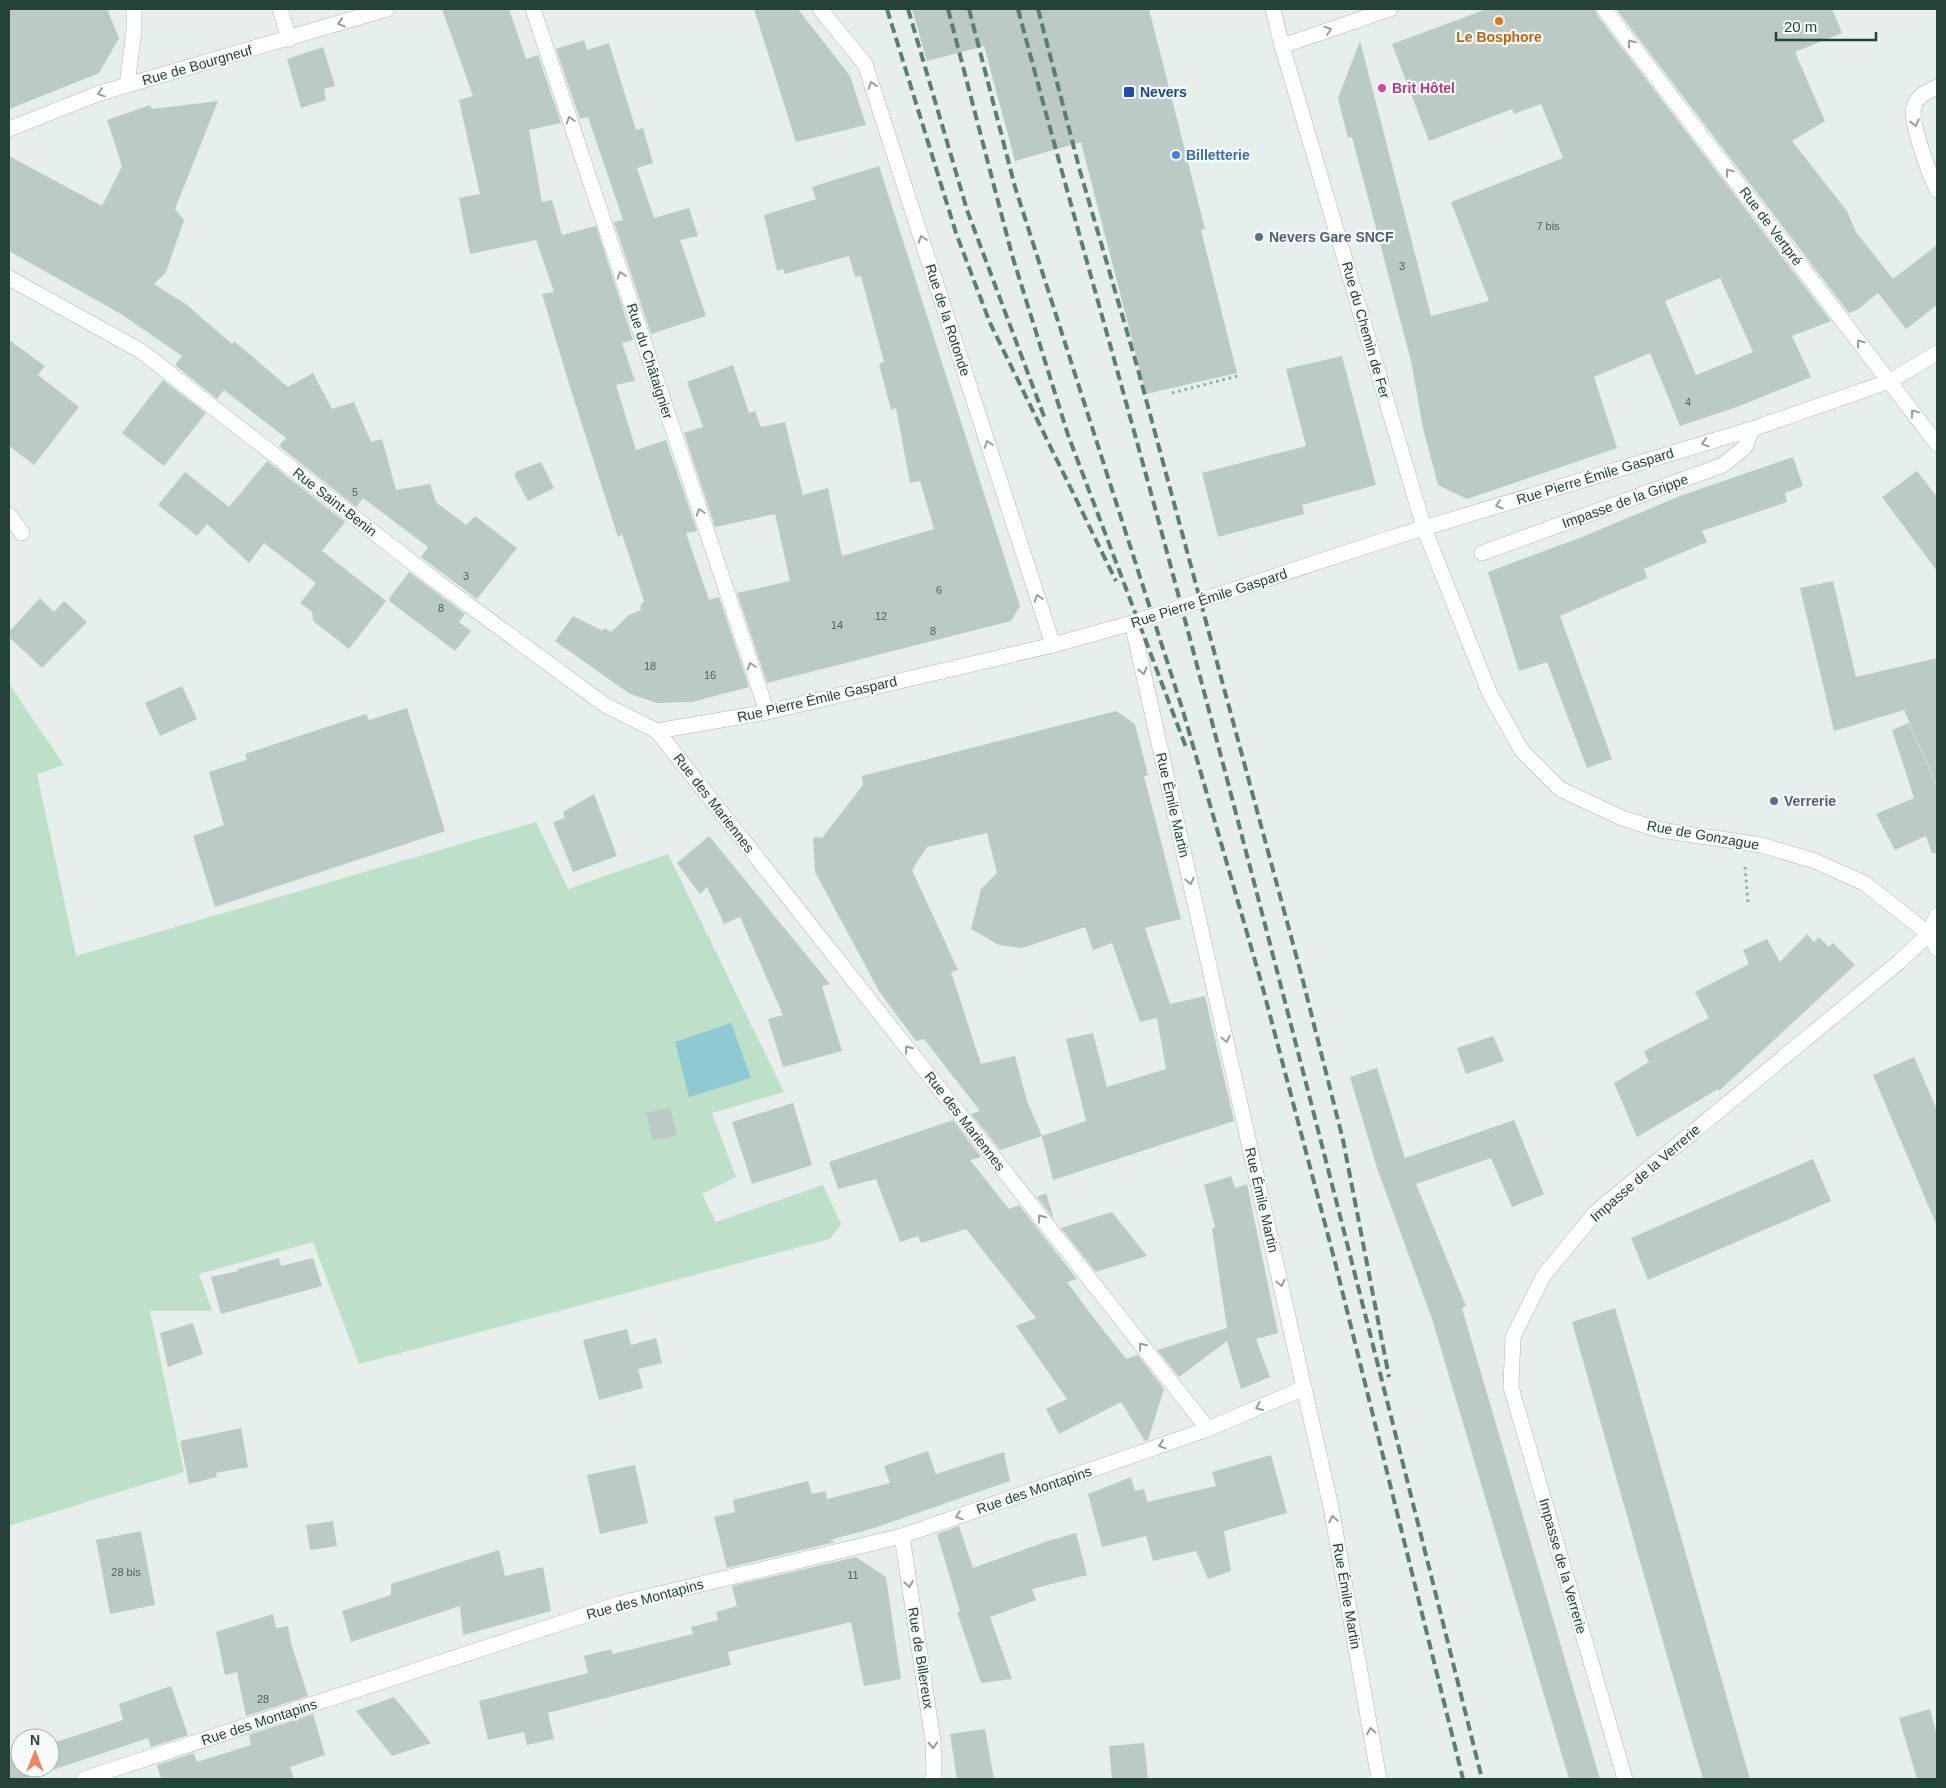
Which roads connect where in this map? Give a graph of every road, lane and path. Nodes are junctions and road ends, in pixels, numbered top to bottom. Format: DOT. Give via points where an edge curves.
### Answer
graph roads {
  1 [pos="134,9"];
  2 [pos="280,9"];
  3 [pos="387,9"];
  4 [pos="533,9"];
  5 [pos="820,9"];
  6 [pos="1274,9"];
  7 [pos="1390,9"];
  8 [pos="1604,9"];
  9 [pos="289,39"];
  10 [pos="1282,46"];
  11 [pos="127,85"];
  12 [pos="1937,87"];
  13 [pos="9,129"];
  14 [pos="1937,190"];
  15 [pos="9,278"];
  16 [pos="1937,352"];
  17 [pos="1238,376"];
  18 [pos="1890,382"];
  19 [pos="1172,393"];
  20 [pos="1752,429"];
  21 [pos="1937,444"];
  22 [pos="9,515"];
  23 [pos="1424,528"];
  24 [pos="22,533"];
  25 [pos="1482,553"];
  26 [pos="1132,623"];
  27 [pos="1053,645"];
  28 [pos="767,712"];
  29 [pos="657,731"];
  30 [pos="1742,842"];
  31 [pos="1748,902"];
  32 [pos="1937,915"];
  33 [pos="1929,934"];
  34 [pos="1937,949"];
  35 [pos="1304,1388"];
  36 [pos="1208,1429"];
  37 [pos="902,1536"];
  38 [pos="100,1777"];
  39 [pos="84,1779"];
  40 [pos="932,1779"];
  41 [pos="1379,1779"];
  42 [pos="1626,1779"];
  1 -- 11 [label="street"];
  2 -- 9 [label="street"];
  3 -- 9 [label="street, Rue de Bourgneuf, one-way"];
  28 -- 4 [label="street, Rue du Châtaignier, one-way"];
  27 -- 5 [label="street, Rue de la Rotonde, one-way" via="865,64"];
  6 -- 10 [label="street, Rue du Chemin de Fer"];
  10 -- 7 [label="street, one-way"];
  18 -- 8 [label="street, Rue de Vertpré, one-way"];
  9 -- 11 [label="street, Rue de Bourgneuf"];
  10 -- 23 [label="street, Rue du Chemin de Fer"];
  11 -- 13 [label="street, Rue de Bourgneuf, one-way"];
  12 -- 14 [label="street, one-way" via="1921,94 1912,114 1924,159"];
  15 -- 29 [label="street, Rue Saint-Benin" via="141,352 436,581 605,705"];
  16 -- 18 [label="street, Rue Pierre Émile Gaspard"];
  17 -- 19 [label="path"];
  18 -- 20 [label="street, Rue Pierre Émile Gaspard"];
  21 -- 18 [label="street, Rue de Vertpré, one-way"];
  20 -- 23 [label="street, Rue Pierre Émile Gaspard, one-way"];
  20 -- 25 [label="street, Impasse de la Grippe" via="1745,447 1723,465"];
  22 -- 24 [label="street"];
  23 -- 26 [label="street, Rue Pierre Émile Gaspard, bridge"];
  23 -- 30 [label="street, Rue de Gonzague, bridge" via="1490,694 1522,751 1560,789 1622,818 1660,830"];
  26 -- 27 [label="street, Rue Pierre Émile Gaspard"];
  26 -- 35 [label="street, Rue Émile Martin, one-way"];
  27 -- 28 [label="street, Rue Pierre Émile Gaspard"];
  28 -- 29 [label="street, Rue Pierre Émile Gaspard"];
  36 -- 29 [label="street, Rue des Mariennes, one-way"];
  30 -- 31 [label="path"];
  30 -- 33 [label="street, Rue de Gonzague" via="1815,861 1864,883"];
  32 -- 33 [label="street"];
  33 -- 34 [label="street, Rue de Gonzague"];
  33 -- 42 [label="street, Impasse de la Verrerie" via="1900,962 1596,1212 1544,1275 1513,1337 1511,1387"];
  35 -- 36 [label="street, one-way"];
  41 -- 35 [label="street, Rue Émile Martin, one-way" via="1331,1507"];
  36 -- 37 [label="street, Rue des Montapins, one-way"];
  37 -- 38 [label="street, Rue des Montapins" via="622,1603"];
  37 -- 40 [label="street, Rue de Billereux, one-way" via="933,1741"];
  38 -- 39 [label="street, Rue des Montapins"];
}
